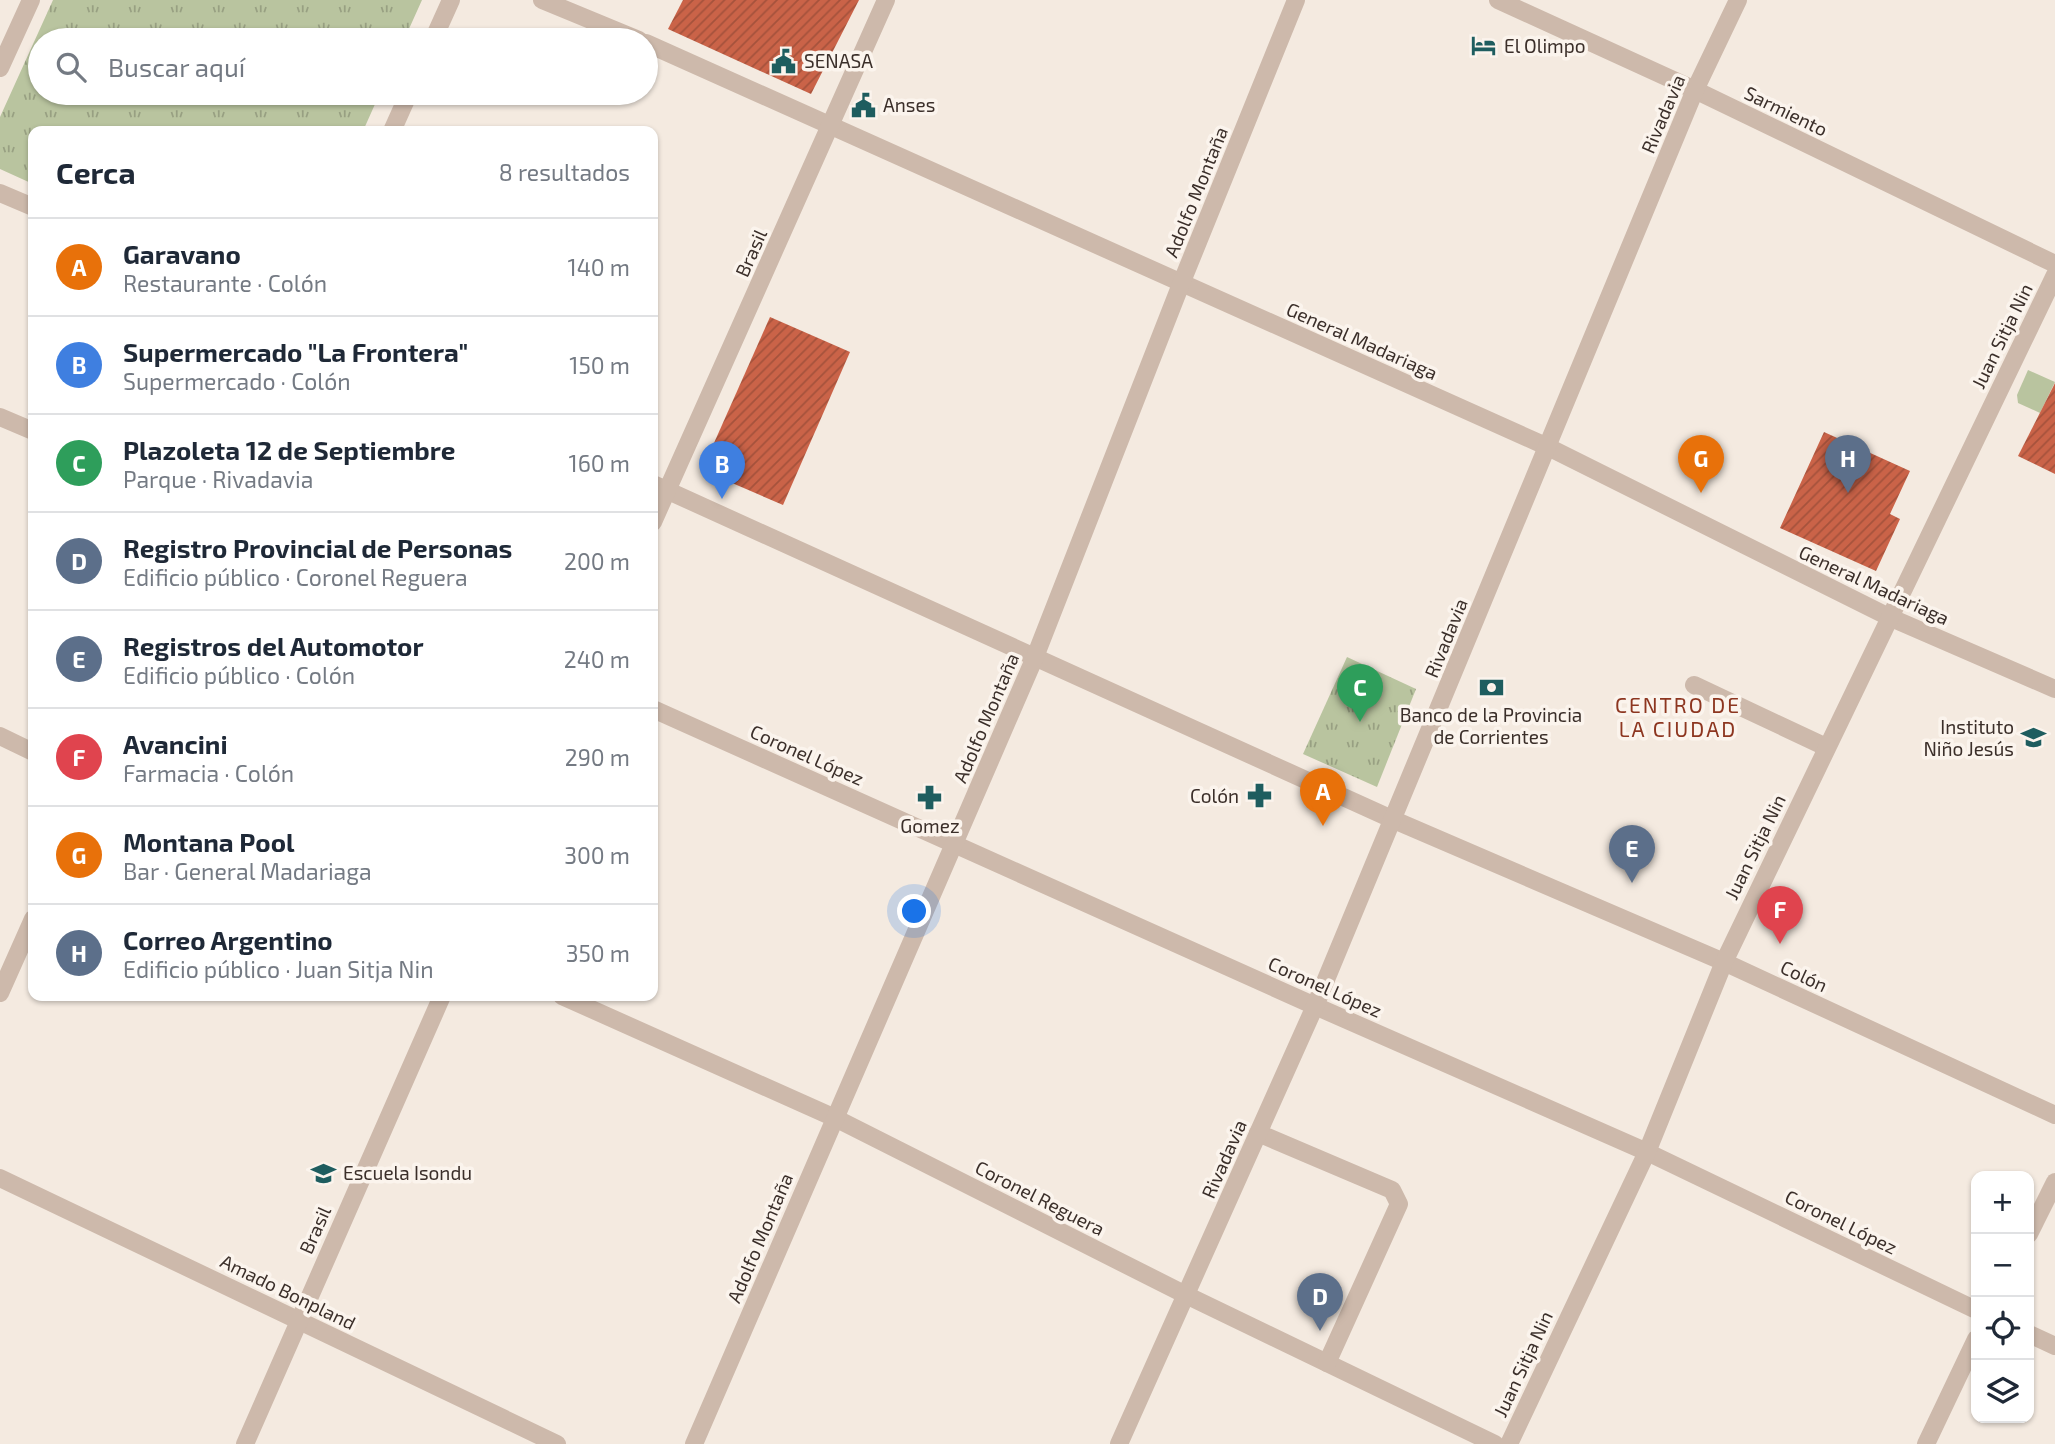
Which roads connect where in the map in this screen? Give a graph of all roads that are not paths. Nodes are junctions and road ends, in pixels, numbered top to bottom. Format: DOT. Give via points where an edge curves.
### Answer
graph roads {
  1 [pos="31,0"];
  2 [pos="451,0"];
  3 [pos="542,0"];
  4 [pos="886,0"];
  5 [pos="1296,0"];
  6 [pos="1497,0"];
  7 [pos="1738,0"];
  8 [pos="438,28"];
  9 [pos="610,28"];
  10 [pos="658,48"];
  11 [pos="0,68"];
  12 [pos="1695,90"];
  13 [pos="404,105"];
  14 [pos="394,126"];
  15 [pos="830,127"];
  16 [pos="0,192"];
  17 [pos="28,206"];
  18 [pos="2055,264"];
  19 [pos="2055,275"];
  20 [pos="1181,284"];
  21 [pos="0,417"];
  22 [pos="28,430"];
  23 [pos="1548,447"];
  24 [pos="660,487"];
  25 [pos="1889,617"];
  26 [pos="1035,657"];
  27 [pos="1694,685"];
  28 [pos="2055,689"];
  29 [pos="658,711"];
  30 [pos="0,736"];
  31 [pos="1826,747"];
  32 [pos="28,750"];
  33 [pos="1394,820"];
  34 [pos="954,844"];
  35 [pos="28,930"];
  36 [pos="1724,962"];
  37 [pos="0,993"];
  38 [pos="440,1001"];
  39 [pos="573,1001"];
  40 [pos="1315,1006"];
  41 [pos="2055,1115"];
  42 [pos="835,1118"];
  43 [pos="1258,1132"];
  44 [pos="1647,1152"];
  45 [pos="0,1178"];
  46 [pos="2055,1182"];
  47 [pos="2034,1224"];
  48 [pos="1186,1295"];
  49 [pos="1971,1308"];
  50 [pos="298,1320"];
  51 [pos="2034,1336"];
  52 [pos="2055,1346"];
  53 [pos="1971,1350"];
  54 [pos="1327,1363"];
  55 [pos="245,1444"];
  56 [pos="557,1444"];
  57 [pos="694,1444"];
  58 [pos="1119,1444"];
  59 [pos="1495,1444"];
  60 [pos="1508,1444"];
  61 [pos="1926,1444"];
  1 -- 11 [label="street"];
  2 -- 8 [label="street"];
  3 -- 9 [label="street"];
  4 -- 15 [label="street, Brasil"];
  5 -- 20 [label="street, Adolfo Montaña"];
  6 -- 12 [label="street, Sarmiento"];
  7 -- 12 [label="street, Rivadavia"];
  10 -- 15 [label="street, General Madariaga"];
  12 -- 18 [label="street, Sarmiento"];
  12 -- 23 [label="street, Rivadavia"];
  13 -- 14 [label="street"];
  15 -- 20 [label="street, General Madariaga"];
  15 -- 24 [label="street, Brasil"];
  16 -- 17 [label="street"];
  19 -- 25 [label="street, Juan Sitja Nin"];
  20 -- 23 [label="street, General Madariaga"];
  20 -- 26 [label="street, Adolfo Montaña"];
  21 -- 22 [label="street"];
  23 -- 25 [label="street, General Madariaga"];
  23 -- 33 [label="street, Rivadavia"];
  24 -- 26 [label="street, Colón"];
  25 -- 28 [label="street, General Madariaga"];
  25 -- 31 [label="street, Juan Sitja Nin"];
  26 -- 33 [label="street, Colón"];
  26 -- 34 [label="street, Adolfo Montaña"];
  27 -- 31 [label="street"];
  29 -- 34 [label="street, Coronel López"];
  30 -- 32 [label="street"];
  31 -- 36 [label="street, Juan Sitja Nin"];
  33 -- 36 [label="street, Colón"];
  33 -- 40 [label="street, Rivadavia"];
  34 -- 40 [label="street, Coronel López"];
  34 -- 42 [label="street, Adolfo Montaña"];
  35 -- 37 [label="street"];
  36 -- 41 [label="street, Colón"];
  36 -- 44 [label="street, Juan Sitja Nin"];
  38 -- 50 [label="street, Brasil"];
  39 -- 42 [label="street, Coronel Reguera"];
  40 -- 43 [label="street, Rivadavia"];
  40 -- 44 [label="street, Coronel López"];
  42 -- 48 [label="street, Coronel Reguera"];
  42 -- 57 [label="street, Adolfo Montaña"];
  43 -- 48 [label="street, Rivadavia"];
  43 -- 54 [label="street" via="1392,1190 1399,1204"];
  44 -- 49 [label="street, Coronel López"];
  44 -- 60 [label="street, Juan Sitja Nin"];
  45 -- 50 [label="street, Amado Bonpland"];
  46 -- 47 [label="street"];
  48 -- 54 [label="street, Coronel Reguera"];
  48 -- 58 [label="street, Rivadavia"];
  50 -- 55 [label="street, Brasil"];
  50 -- 56 [label="street, Amado Bonpland"];
  51 -- 52 [label="street"];
  53 -- 61 [label="street"];
  54 -- 59 [label="street, Coronel Reguera"];
}
